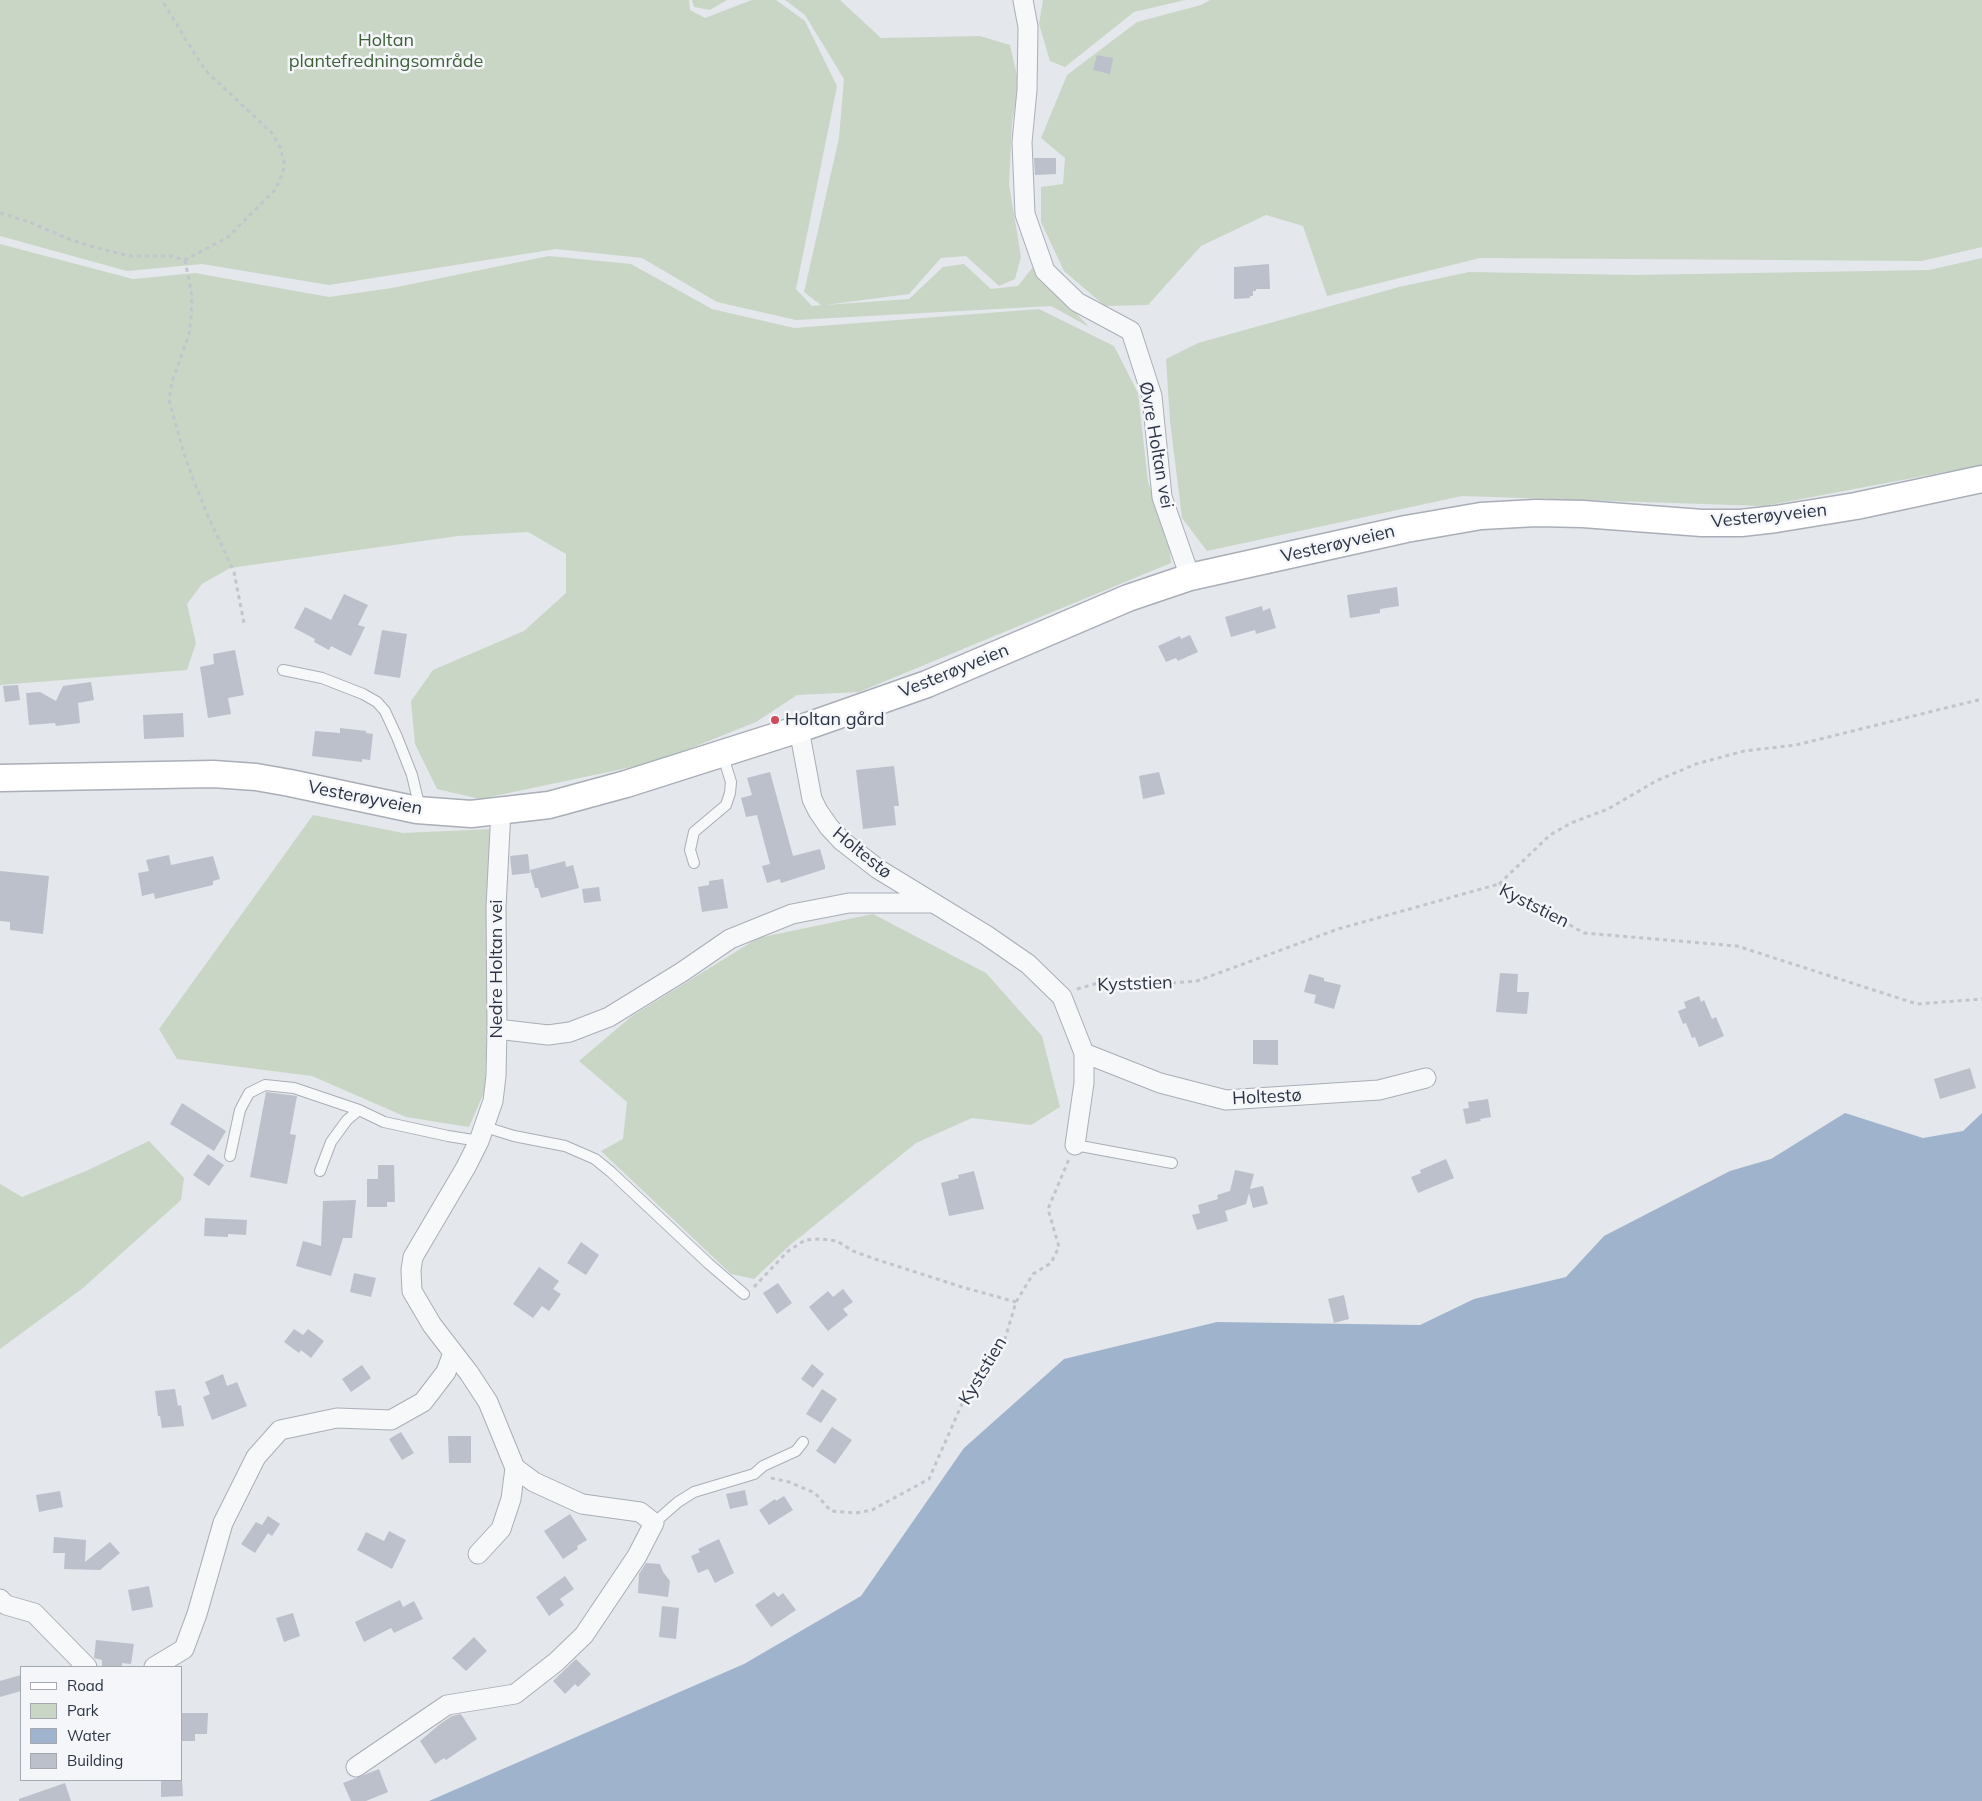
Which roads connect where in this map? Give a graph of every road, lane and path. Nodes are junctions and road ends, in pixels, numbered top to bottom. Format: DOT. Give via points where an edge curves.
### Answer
graph roads {
  1 [pos="162,0"];
  2 [pos="1023,0"];
  3 [pos="0,213"];
  4 [pos="185,260"];
  5 [pos="1982,479"];
  6 [pos="1190,578"];
  7 [pos="244,623"];
  8 [pos="283,670"];
  9 [pos="1982,699"];
  10 [pos="799,729"];
  11 [pos="722,752"];
  12 [pos="0,778"];
  13 [pos="417,810"];
  14 [pos="501,810"];
  15 [pos="694,863"];
  16 [pos="1498,884"];
  17 [pos="933,903"];
  18 [pos="1062,997"];
  19 [pos="1982,999"];
  20 [pos="497,1028"];
  21 [pos="1084,1053"];
  22 [pos="1426,1078"];
  23 [pos="359,1110"];
  24 [pos="482,1134"];
  25 [pos="1075,1145"];
  26 [pos="230,1156"];
  27 [pos="1172,1163"];
  28 [pos="320,1171"];
  29 [pos="744,1294"];
  30 [pos="1016,1302"];
  31 [pos="453,1353"];
  32 [pos="803,1442"];
  33 [pos="515,1468"];
  34 [pos="754,1474"];
  35 [pos="654,1523"];
  36 [pos="478,1554"];
  37 [pos="0,1599"];
  38 [pos="86,1666"];
  39 [pos="156,1666"];
  40 [pos="356,1767"];
  1 -- 4 [label="path" via="208,73 272,133 284,162 275,190 228,237"];
  2 -- 6 [label="street, Øvre Holtan vei" via="1028,27 1022,142 1025,214 1045,271 1077,302 1131,331 1152,396 1162,497"];
  3 -- 4 [label="path" via="101,249 130,256 171,256"];
  4 -- 7 [label="path" via="192,296 191,318 169,400 193,479 234,572"];
  5 -- 6 [label="main road, Vesterøyveien" via="1856,506 1741,523 1702,524 1583,514 1481,516 1406,529"];
  6 -- 10 [label="main road, Vesterøyveien" via="1128,598 927,684"];
  8 -- 13 [label="lane" via="322,678 377,702 385,711 412,775"];
  9 -- 16 [label="path" via="1796,745 1744,751 1696,764 1656,781 1608,809 1571,823 1550,836"];
  10 -- 11 [label="main road, Vesterøyveien"];
  10 -- 17 [label="street, Holtestø" via="812,799 829,827 878,869"];
  11 -- 14 [label="main road, Vesterøyveien" via="549,805"];
  11 -- 15 [label="lane" via="730,794 726,805 694,832 690,850"];
  12 -- 13 [label="main road, Vesterøyveien" via="213,774 256,778"];
  13 -- 14 [label="main road, Vesterøyveien" via="471,814"];
  14 -- 20 [label="street, Nedre Holtan vei" via="496,907"];
  16 -- 18 [label="path, Kyststien" via="1338,929 1197,981 1098,983"];
  16 -- 19 [label="path, Kyststien" via="1584,933 1737,946 1917,1004"];
  17 -- 18 [label="street, Holtestø" via="1028,964"];
  17 -- 20 [label="street, Holtestø" via="849,903 792,914 730,938 609,1017 570,1032 548,1035"];
  18 -- 21 [label="street, Holtestø"];
  20 -- 24 [label="street, Nedre Holtan vei" via="493,1101"];
  21 -- 22 [label="street, Holtestø" via="1160,1083 1226,1100 1379,1090"];
  21 -- 25 [label="street, Holtestø" via="1084,1083"];
  23 -- 24 [label="lane" via="384,1122 448,1136"];
  23 -- 26 [label="lane" via="294,1088 264,1084 249,1093 240,1110"];
  23 -- 28 [label="lane" via="331,1142"];
  24 -- 29 [label="lane" via="514,1136 565,1146 595,1159"];
  24 -- 31 [label="street, Nedre Holtan vei" via="413,1257 410,1270 412,1291"];
  25 -- 27 [label="lane"];
  25 -- 30 [label="path, Kyststien" via="1048,1209 1059,1247 1051,1263 1034,1274"];
  29 -- 30 [label="path" via="759,1284 787,1252 805,1240 821,1238 837,1241 875,1259"];
  30 -- 34 [label="path, Kyststien" via="1005,1339 965,1397 929,1480 872,1510 856,1513 831,1511 816,1493 789,1482"];
  31 -- 33 [label="street, Nedre Holtan vei" via="488,1402"];
  31 -- 39 [label="street" via="446,1372 423,1402 391,1420 337,1418 280,1430 256,1457 223,1523 184,1649"];
  32 -- 34 [label="lane" via="796,1451 763,1466"];
  33 -- 35 [label="street" via="534,1482 582,1504 640,1512"];
  33 -- 36 [label="street" via="511,1499 501,1530"];
  34 -- 35 [label="lane" via="694,1492"];
  35 -- 40 [label="street" via="637,1556 584,1635 556,1662 516,1694 447,1705"];
  37 -- 38 [label="street" via="6,1605 34,1613"];
}
